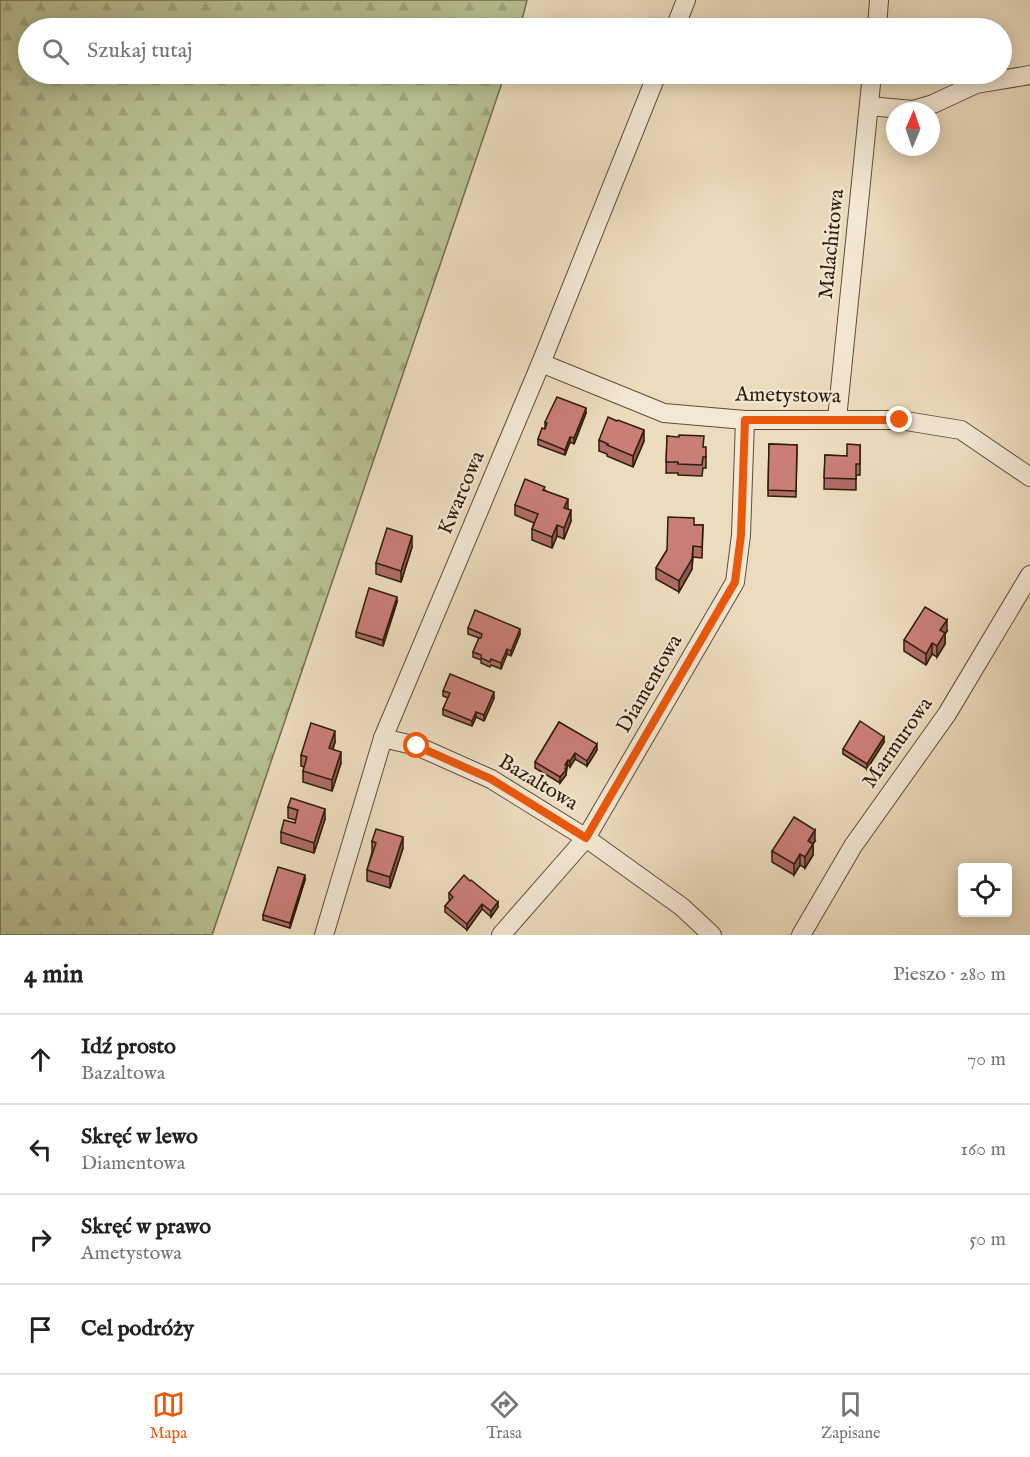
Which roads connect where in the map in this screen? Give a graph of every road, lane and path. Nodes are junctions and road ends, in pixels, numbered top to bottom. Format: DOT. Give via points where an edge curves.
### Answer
graph roads {
  1 [pos="686,0"];
  2 [pos="879,0"];
  3 [pos="679,18"];
  4 [pos="878,18"];
  5 [pos="1030,75"];
  6 [pos="1012,78"];
  7 [pos="653,84"];
  8 [pos="871,84"];
  9 [pos="976,84"];
  10 [pos="869,106"];
  11 [pos="541,363"];
  12 [pos="837,419"];
  13 [pos="745,420"];
  14 [pos="1030,477"];
  15 [pos="1030,575"];
  16 [pos="383,738"];
  17 [pos="586,838"];
  18 [pos="324,935"];
  19 [pos="501,935"];
  20 [pos="712,935"];
  21 [pos="801,935"];
  1 -- 3 [label="street"];
  2 -- 4 [label="street"];
  5 -- 6 [label="street"];
  7 -- 11 [label="street, Kwarcowa"];
  8 -- 10 [label="street, Malachitowa"];
  9 -- 10 [label="street" via="913,110"];
  10 -- 12 [label="street, Malachitowa"];
  11 -- 13 [label="street, Ametystowa" via="663,413"];
  11 -- 16 [label="street, Kwarcowa"];
  12 -- 13 [label="street, Ametystowa"];
  12 -- 14 [label="street, Ametystowa" via="900,420 961,430"];
  13 -- 17 [label="street, Diamentowa" via="741,535 735,582"];
  15 -- 21 [label="street, Marmurowa" via="947,714 853,846"];
  16 -- 17 [label="street, Bazaltowa" via="417,746 491,779"];
  16 -- 18 [label="street, Kwarcowa"];
  17 -- 19 [label="street, Diamentowa"];
  17 -- 20 [label="street, Bazaltowa" via="682,907"];
}
